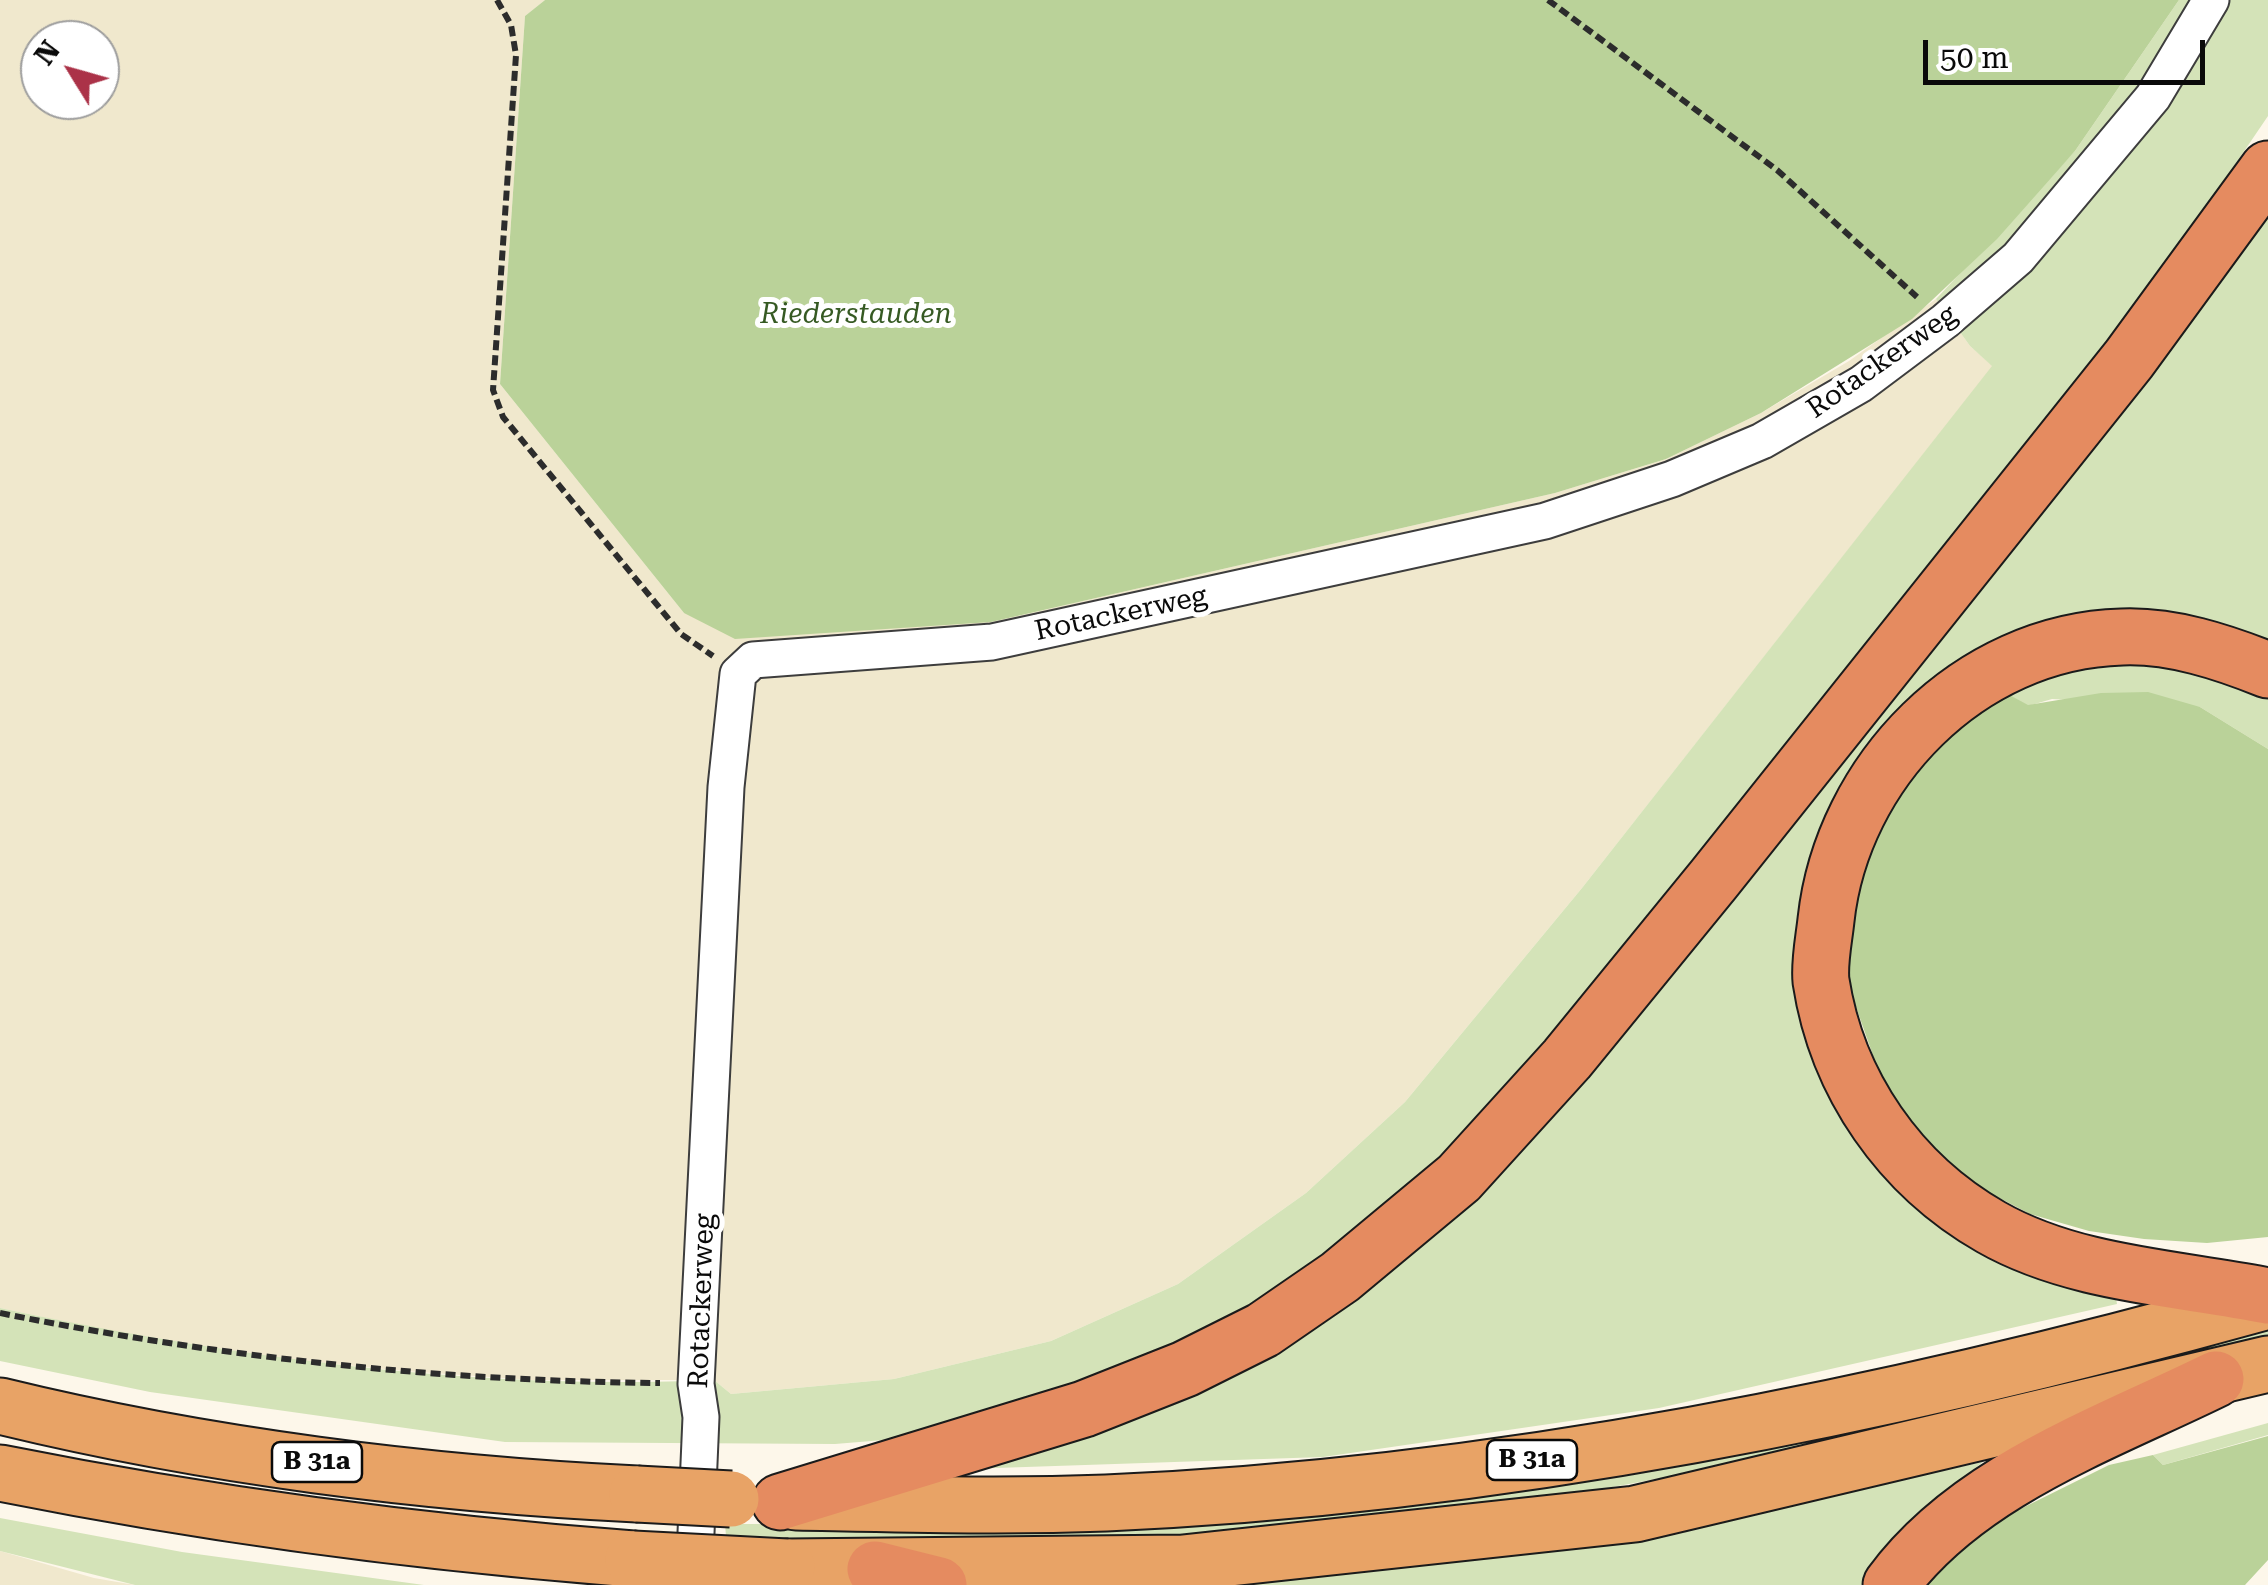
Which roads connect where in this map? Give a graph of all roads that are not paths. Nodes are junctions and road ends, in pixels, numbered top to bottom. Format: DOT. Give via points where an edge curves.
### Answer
graph roads {
  1 [pos="2212,0"];
  2 [pos="2268,170"];
  3 [pos="2268,670"];
  4 [pos="2268,1299"];
  5 [pos="2268,1364"];
  6 [pos="2216,1379"];
  7 [pos="0,1406"];
  8 [pos="0,1473"];
  9 [pos="780,1502"];
  10 [pos="875,1569"];
  11 [pos="694,1585"];
  12 [pos="939,1585"];
  13 [pos="1891,1585"];
  1 -- 11 [label="street, Rotackerweg" via="2153,96 2018,258 1860,384 1762,442 1545,521 992,642 753,660 738,674 726,787 696,1384 701,1417"];
  2 -- 9 [label="highway" via="2129,359 1714,879 1459,1178 1340,1277 1263,1330 1186,1369 1084,1409"];
  3 -- 4 [label="highway" via="2188,644 2122,637 2042,649 1963,688 1898,749 1853,820 1829,894 1820,977 1838,1050 1870,1116 1926,1183 1992,1228 2080,1263"];
  4 -- 9 [label="highway, B 31a" via="2133,1338 1904,1390 1656,1440 1416,1476 1108,1503"];
  5 -- 6 [label="highway, B 31a"];
  6 -- 10 [label="highway, B 31a" via="1636,1514 1183,1562"];
  6 -- 13 [label="highway" via="2017,1477 1938,1534"];
  7 -- 9 [label="highway, B 31a, bridge" via="391,1472"];
  8 -- 10 [label="highway, B 31a, bridge" via="438,1544"];
  10 -- 12 [label="highway"];
}
